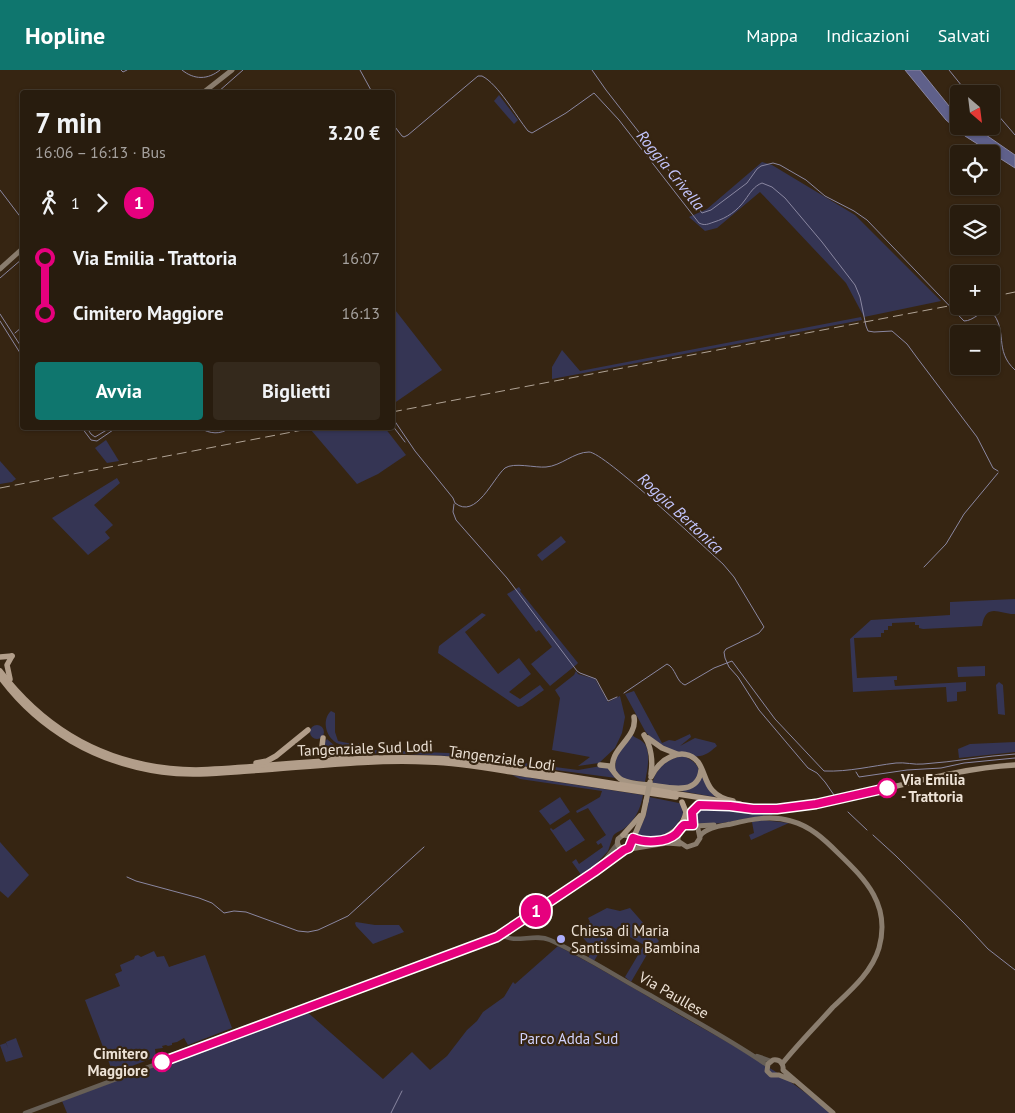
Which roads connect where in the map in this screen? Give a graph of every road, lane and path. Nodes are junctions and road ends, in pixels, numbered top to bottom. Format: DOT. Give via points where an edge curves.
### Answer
graph roads {
  1 [pos="232,70"];
  2 [pos="207,90"];
  3 [pos="20,251"];
  4 [pos="0,269"];
  5 [pos="0,657"];
  6 [pos="0,671"];
  7 [pos="0,677"];
  8 [pos="13,687"];
  9 [pos="634,717"];
  10 [pos="308,730"];
  11 [pos="632,733"];
  12 [pos="643,733"];
  13 [pos="323,738"];
  14 [pos="681,754"];
  15 [pos="402,757"];
  16 [pos="600,765"];
  17 [pos="700,765"];
  18 [pos="1015,765"];
  19 [pos="212,769"];
  20 [pos="613,770"];
  21 [pos="543,772"];
  22 [pos="650,779"];
  23 [pos="626,781"];
  24 [pos="663,795"];
  25 [pos="682,802"];
  26 [pos="646,803"];
  27 [pos="740,804"];
  28 [pos="730,806"];
  29 [pos="789,808"];
  30 [pos="684,825"];
  31 [pos="727,825"];
  32 [pos="694,826"];
  33 [pos="678,832"];
  34 [pos="700,836"];
  35 [pos="630,840"];
  36 [pos="659,840"];
  37 [pos="617,844"];
  38 [pos="680,844"];
  39 [pos="598,868"];
  40 [pos="511,929"];
  41 [pos="502,935"];
  42 [pos="518,938"];
  43 [pos="769,1063"];
  44 [pos="781,1067"];
  45 [pos="25,1113"];
  46 [pos="833,1113"];
  1 -- 2 [label="main road"];
  3 -- 4 [label="main road"];
  5 -- 8 [label="highway" via="12,656 7,665"];
  6 -- 8 [label="highway, Tangenziale Sud Lodi"];
  7 -- 24 [label="highway, Tangenziale Lodi" via="33,714 65,738 112,760 152,770 199,774 430,762"];
  8 -- 19 [label="highway, Tangenziale Sud Lodi" via="53,725 99,751 160,768"];
  9 -- 11 [label="main road"];
  10 -- 19 [label="highway" via="267,761"];
  11 -- 12 [label="main road"];
  11 -- 20 [label="main road" via="615,755"];
  13 -- 15 [label="highway" via="323,749 334,756 385,754"];
  14 -- 17 [label="main road" via="692,757"];
  14 -- 22 [label="main road" via="665,760"];
  14 -- 22 [label="main road" via="662,748 644,735 650,748"];
  15 -- 19 [label="highway, Tangenziale Sud Lodi"];
  15 -- 21 [label="highway, Tangenziale Sud Lodi" via="466,760"];
  16 -- 20 [label="main road"];
  17 -- 23 [label="main road" via="698,779 686,788"];
  17 -- 27 [label="main road" via="715,793"];
  18 -- 29 [label="main road" via="974,770"];
  20 -- 23 [label="main road"];
  21 -- 23 [label="highway" via="559,771"];
  21 -- 27 [label="highway, Tangenziale Sud Lodi"];
  22 -- 26 [label="main road, bridge"];
  24 -- 25 [label="highway"];
  24 -- 28 [label="highway, Tangenziale Lodi"];
  25 -- 30 [label="highway" via="688,810"];
  25 -- 36 [label="highway" via="686,812 683,821 670,835"];
  26 -- 35 [label="main road"];
  26 -- 35 [label="main road"];
  27 -- 29 [label="main road, Tangenziale Sud Lodi"];
  28 -- 29 [label="main road, Tangenziale Lodi"];
  28 -- 32 [label="main road" via="696,806 692,812"];
  30 -- 32 [label="main road"];
  30 -- 33 [label="main road"];
  31 -- 32 [label="main road"];
  31 -- 34 [label="main road" via="708,830"];
  31 -- 44 [label="main road" via="771,817 804,826 823,839 862,877 879,906 882,935 872,963 859,981 796,1046"];
  32 -- 34 [label="main road"];
  33 -- 36 [label="main road"];
  33 -- 38 [label="main road"];
  34 -- 38 [label="main road" via="694,846"];
  35 -- 36 [label="main road"];
  35 -- 37 [label="main road" via="619,838"];
  35 -- 37 [label="main road" via="619,848"];
  35 -- 38 [label="main road"];
  35 -- 39 [label="street"];
  37 -- 39 [label="street"];
  39 -- 40 [label="street"];
  40 -- 41 [label="street"];
  40 -- 42 [label="street"];
  41 -- 42 [label="street, Via Paullese"];
  41 -- 45 [label="street"];
  42 -- 43 [label="street, Via Paullese" via="548,939"];
  43 -- 44 [label="main road, Via Paullese"];
  43 -- 44 [label="main road, Via Paullese" via="767,1071 771,1075"];
  44 -- 46 [label="main road, Via Paullese"];
}
